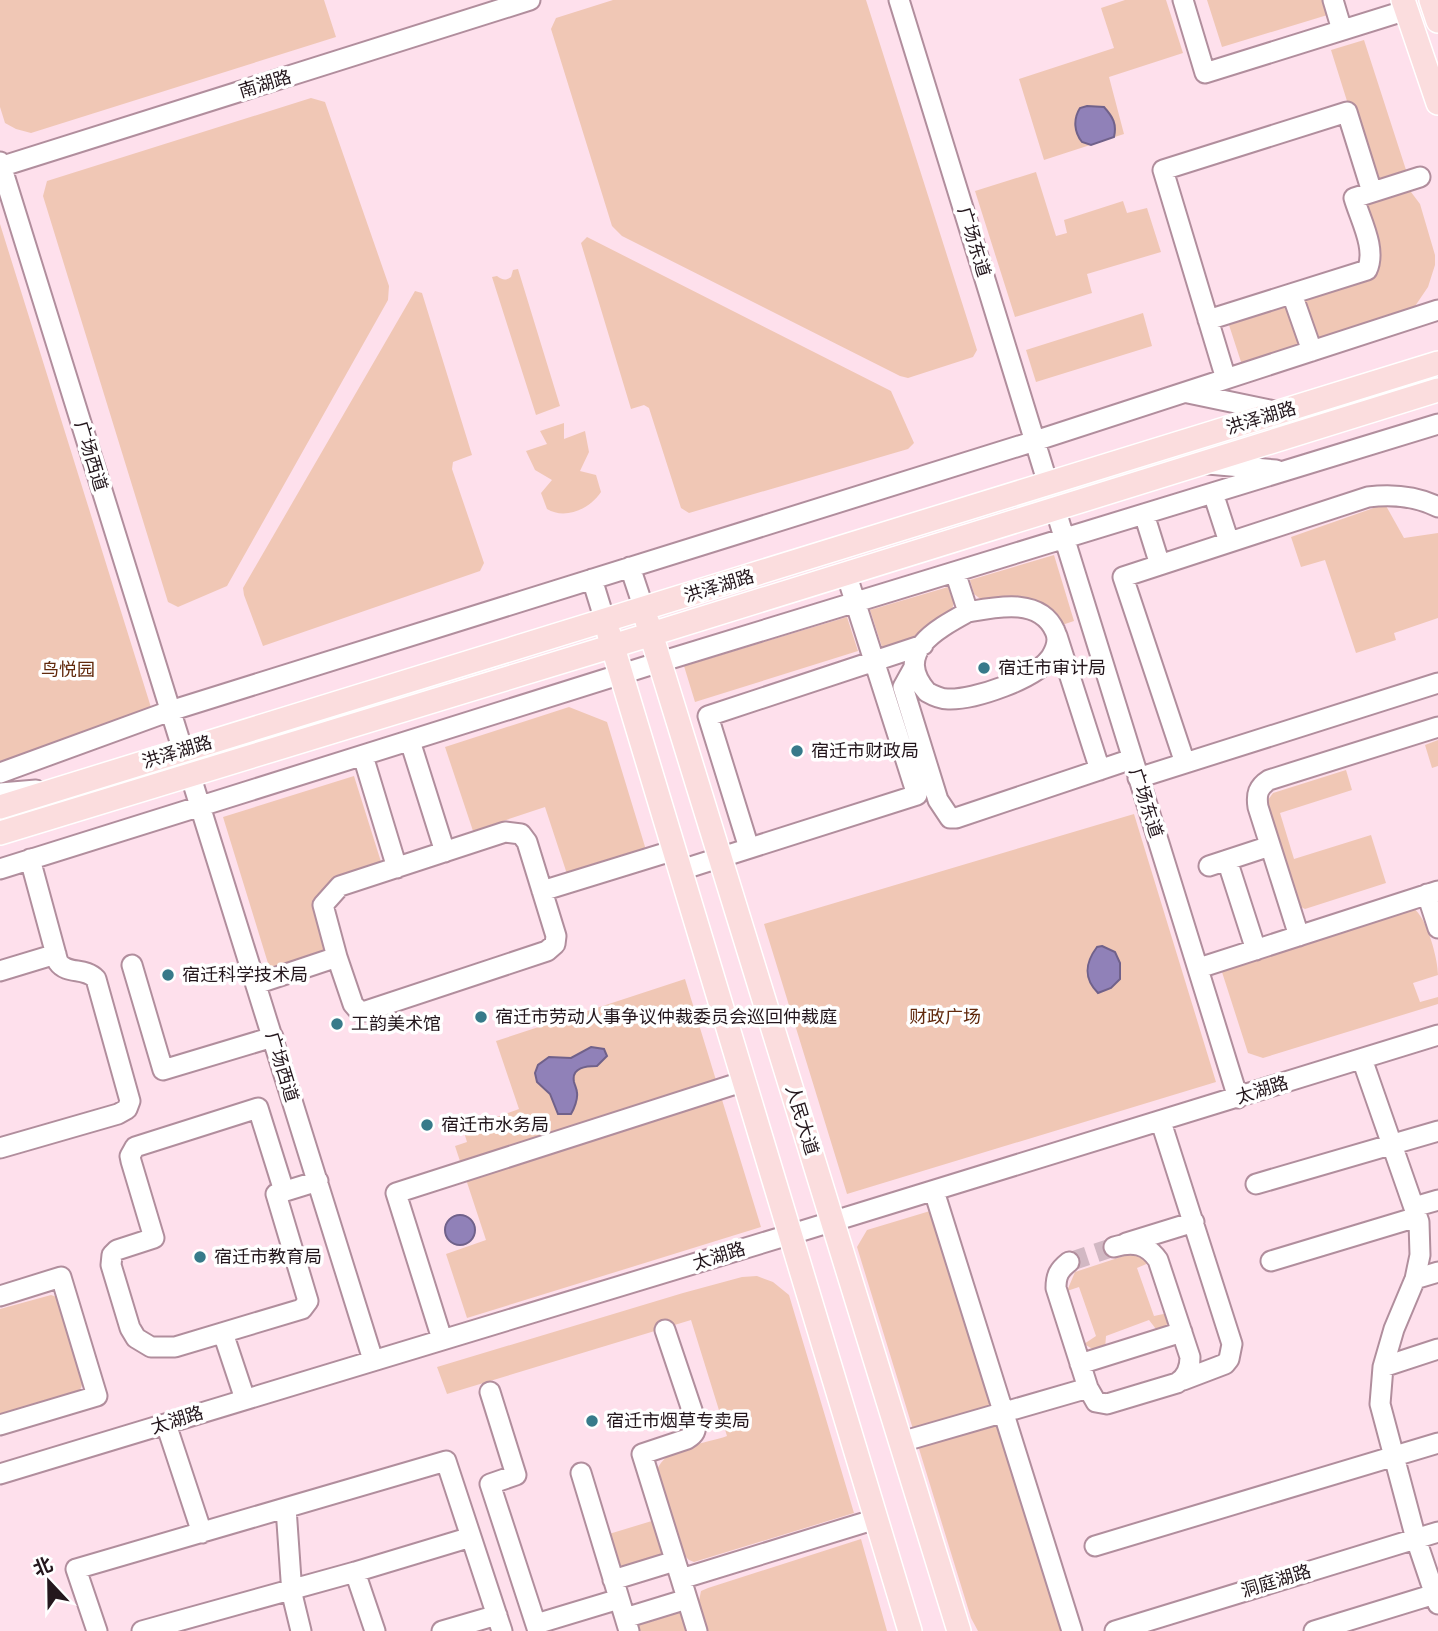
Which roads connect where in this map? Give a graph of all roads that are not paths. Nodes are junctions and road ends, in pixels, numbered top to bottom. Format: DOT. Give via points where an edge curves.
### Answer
graph roads {
  1 [pos="530,0"];
  2 [pos="899,0"];
  3 [pos="1183,0"];
  4 [pos="1333,0"];
  5 [pos="1431,0"];
  6 [pos="1405,5"];
  7 [pos="1438,21"];
  8 [pos="1342,30"];
  9 [pos="1438,103"];
  10 [pos="0,165"];
  11 [pos="1420,177"];
  12 [pos="1372,192"];
  13 [pos="1292,294"];
  14 [pos="1438,310"];
  15 [pos="1208,320"];
  16 [pos="1438,346"];
  17 [pos="1312,351"];
  18 [pos="1438,363"];
  19 [pos="1226,379"];
  20 [pos="1370,383"];
  21 [pos="1438,390"];
  22 [pos="1185,392"];
  23 [pos="1438,398"];
  24 [pos="1378,409"];
  25 [pos="1279,412"];
  26 [pos="1438,424"];
  27 [pos="1035,441"];
  28 [pos="1200,463"];
  29 [pos="1286,471"];
  30 [pos="1048,484"];
  31 [pos="1213,493"];
  32 [pos="1438,507"];
  33 [pos="1055,508"];
  34 [pos="1144,514"];
  35 [pos="1064,538"];
  36 [pos="1229,542"];
  37 [pos="1160,565"];
  38 [pos="631,568"];
  39 [pos="955,572"];
  40 [pos="846,573"];
  41 [pos="592,579"];
  42 [pos="856,602"];
  43 [pos="644,609"];
  44 [pos="968,612"];
  45 [pos="605,621"];
  46 [pos="652,634"];
  47 [pos="1057,635"];
  48 [pos="923,645"];
  49 [pos="613,646"];
  50 [pos="875,661"];
  51 [pos="660,662"];
  52 [pos="913,668"];
  53 [pos="621,674"];
  54 [pos="1438,683"];
  55 [pos="170,711"];
  56 [pos="1438,727"];
  57 [pos="410,741"];
  58 [pos="183,751"];
  59 [pos="363,756"];
  60 [pos="1132,759"];
  61 [pos="1185,763"];
  62 [pos="1100,770"];
  63 [pos="0,773"];
  64 [pos="190,774"];
  65 [pos="1138,778"];
  66 [pos="61,789"];
  67 [pos="0,793"];
  68 [pos="200,806"];
  69 [pos="0,807"];
  70 [pos="0,833"];
  71 [pos="1270,846"];
  72 [pos="749,848"];
  73 [pos="445,852"];
  74 [pos="721,857"];
  75 [pos="0,858"];
  76 [pos="31,859"];
  77 [pos="678,860"];
  78 [pos="397,868"];
  79 [pos="0,869"];
  80 [pos="542,891"];
  81 [pos="1433,892"];
  82 [pos="1438,928"];
  83 [pos="1298,936"];
  84 [pos="1256,950"];
  85 [pos="56,954"];
  86 [pos="337,957"];
  87 [pos="132,965"];
  88 [pos="1199,968"];
  89 [pos="0,971"];
  90 [pos="256,984"];
  91 [pos="1438,1035"];
  92 [pos="273,1037"];
  93 [pos="1362,1059"];
  94 [pos="745,1081"];
  95 [pos="1238,1098"];
  96 [pos="1161,1122"];
  97 [pos="1438,1131"];
  98 [pos="1392,1144"];
  99 [pos="0,1148"];
  100 [pos="318,1181"];
  101 [pos="1256,1184"];
  102 [pos="284,1191"];
  103 [pos="934,1191"];
  104 [pos="1438,1200"];
  105 [pos="1416,1212"];
  106 [pos="834,1222"];
  107 [pos="1194,1222"];
  108 [pos="792,1234"];
  109 [pos="1271,1261"];
  110 [pos="1069,1262"];
  111 [pos="1438,1272"];
  112 [pos="1415,1279"];
  113 [pos="0,1296"];
  114 [pos="665,1330"];
  115 [pos="1182,1332"];
  116 [pos="223,1333"];
  117 [pos="442,1339"];
  118 [pos="1438,1349"];
  119 [pos="373,1360"];
  120 [pos="1080,1364"];
  121 [pos="1383,1367"];
  122 [pos="1182,1380"];
  123 [pos="1088,1388"];
  124 [pos="490,1392"];
  125 [pos="245,1399"];
  126 [pos="1004,1412"];
  127 [pos="166,1424"];
  128 [pos="0,1425"];
  129 [pos="901,1442"];
  130 [pos="1438,1443"];
  131 [pos="1394,1455"];
  132 [pos="581,1473"];
  133 [pos="0,1474"];
  134 [pos="286,1508"];
  135 [pos="876,1520"];
  136 [pos="1438,1532"];
  137 [pos="202,1533"];
  138 [pos="471,1537"];
  139 [pos="1416,1539"];
  140 [pos="1095,1546"];
  141 [pos="678,1570"];
  142 [pos="355,1572"];
  143 [pos="292,1589"];
  144 [pos="616,1590"];
  145 [pos="1437,1597"];
  146 [pos="687,1599"];
  147 [pos="500,1623"];
  148 [pos="627,1625"];
  149 [pos="537,1628"];
  150 [pos="97,1631"];
  151 [pos="142,1631"];
  152 [pos="301,1631"];
  153 [pos="374,1631"];
  154 [pos="442,1631"];
  155 [pos="697,1631"];
  156 [pos="910,1631"];
  157 [pos="959,1631"];
  158 [pos="1072,1631"];
  159 [pos="1115,1631"];
  160 [pos="1314,1631"];
  1 -- 10 [label="street, 南湖路"];
  2 -- 27 [label="street, 广场东道"];
  3 -- 8 [label="street" via="1205,73"];
  4 -- 8 [label="street"];
  5 -- 7 [label="main road"];
  6 -- 8 [label="street"];
  6 -- 9 [label="main road"];
  10 -- 55 [label="street, 广场西道"];
  11 -- 12 [label="street"];
  12 -- 13 [label="street" via="1354,198 1371,250 1367,270"];
  12 -- 15 [label="street" via="1347,112 1163,170"];
  13 -- 15 [label="street"];
  13 -- 17 [label="street"];
  14 -- 17 [label="street"];
  15 -- 19 [label="street"];
  16 -- 20 [label="main road"];
  17 -- 19 [label="street"];
  18 -- 20 [label="main road, 洪泽湖路"];
  19 -- 22 [label="street"];
  20 -- 25 [label="main road, 洪泽湖路"];
  21 -- 24 [label="main road, 洪泽湖路"];
  22 -- 25 [label="street"];
  22 -- 27 [label="street"];
  23 -- 24 [label="main road"];
  24 -- 28 [label="main road, 洪泽湖路"];
  25 -- 30 [label="main road, 洪泽湖路"];
  26 -- 29 [label="street"];
  27 -- 30 [label="street, 广场东道"];
  27 -- 38 [label="street"];
  28 -- 29 [label="street"];
  28 -- 33 [label="main road, 洪泽湖路"];
  29 -- 31 [label="street"];
  30 -- 43 [label="main road, 洪泽湖路"];
  31 -- 34 [label="street"];
  31 -- 36 [label="street"];
  32 -- 36 [label="street" via="1397,495 1368,497"];
  33 -- 35 [label="street, 广场东道"];
  33 -- 40 [label="main road, 洪泽湖路"];
  34 -- 35 [label="street"];
  34 -- 37 [label="street"];
  35 -- 39 [label="street"];
  35 -- 60 [label="street, 广场东道"];
  36 -- 37 [label="street"];
  37 -- 61 [label="street" via="1123,577"];
  38 -- 41 [label="street"];
  38 -- 43 [label="street"];
  39 -- 42 [label="street"];
  39 -- 44 [label="street"];
  40 -- 42 [label="street"];
  40 -- 46 [label="main road, 洪泽湖路"];
  41 -- 45 [label="street"];
  41 -- 55 [label="street"];
  42 -- 50 [label="street"];
  42 -- 51 [label="street"];
  43 -- 45 [label="main road, 洪泽湖路"];
  43 -- 46 [label="main road, 人民大道"];
  44 -- 47 [label="street" via="998,606 1032,609"];
  44 -- 48 [label="street" via="941,627"];
  45 -- 49 [label="main road"];
  45 -- 58 [label="main road, 洪泽湖路"];
  46 -- 49 [label="main road, 洪泽湖路"];
  46 -- 51 [label="main road, 人民大道"];
  47 -- 52 [label="street" via="1051,657 1029,674 969,698 947,699 928,692"];
  47 -- 62 [label="street"];
  48 -- 50 [label="street"];
  48 -- 52 [label="street"];
  49 -- 53 [label="main road"];
  49 -- 64 [label="main road, 洪泽湖路"];
  50 -- 72 [label="street" via="708,716"];
  50 -- 72 [label="street" via="917,795"];
  51 -- 53 [label="street"];
  51 -- 74 [label="main road, 人民大道"];
  52 -- 62 [label="street" via="903,687 938,800 950,818"];
  53 -- 57 [label="street"];
  53 -- 77 [label="main road"];
  54 -- 61 [label="street"];
  55 -- 58 [label="street, 广场西道"];
  55 -- 63 [label="street"];
  56 -- 71 [label="street" via="1261,785 1256,796"];
  57 -- 59 [label="street"];
  57 -- 73 [label="street"];
  58 -- 66 [label="main road, 洪泽湖路"];
  59 -- 68 [label="street"];
  59 -- 78 [label="street"];
  60 -- 62 [label="street"];
  60 -- 65 [label="street, 广场东道"];
  61 -- 65 [label="street"];
  64 -- 68 [label="street, 广场西道"];
  64 -- 70 [label="main road, 洪泽湖路"];
  65 -- 88 [label="street, 广场东道"];
  66 -- 67 [label="street"];
  66 -- 69 [label="main road, 洪泽湖路"];
  68 -- 76 [label="street"];
  68 -- 90 [label="street, 广场西道"];
  71 -- 83 [label="street"];
  71 -- 84 [label="street" via="1218,863"];
  72 -- 74 [label="street"];
  73 -- 78 [label="street"];
  73 -- 80 [label="street" via="505,832 520,834 527,842"];
  74 -- 77 [label="street"];
  74 -- 106 [label="main road, 人民大道"];
  75 -- 76 [label="street"];
  76 -- 79 [label="street"];
  76 -- 85 [label="street"];
  77 -- 80 [label="street"];
  77 -- 94 [label="main road"];
  78 -- 86 [label="street" via="340,886 323,905"];
  80 -- 86 [label="street" via="556,936 547,951 366,1011 353,1004"];
  81 -- 82 [label="street"];
  81 -- 83 [label="street"];
  83 -- 84 [label="street"];
  84 -- 88 [label="street"];
  85 -- 89 [label="street"];
  85 -- 99 [label="street" via="61,967 96,979 130,1103 125,1112"];
  86 -- 90 [label="street"];
  87 -- 92 [label="street" via="163,1070"];
  88 -- 95 [label="street, 广场东道"];
  90 -- 92 [label="street, 广场西道"];
  91 -- 93 [label="street, 太湖路"];
  92 -- 100 [label="street, 广场西道"];
  93 -- 95 [label="street, 太湖路"];
  93 -- 98 [label="street"];
  94 -- 108 [label="main road"];
  94 -- 117 [label="street" via="396,1193"];
  95 -- 96 [label="street, 太湖路"];
  96 -- 103 [label="street, 太湖路"];
  96 -- 107 [label="street"];
  97 -- 98 [label="street"];
  98 -- 101 [label="street"];
  98 -- 105 [label="street"];
  100 -- 102 [label="street"];
  100 -- 119 [label="street, 广场西道"];
  102 -- 116 [label="street" via="276,1194 307,1306"];
  102 -- 116 [label="street" via="258,1108 146,1142 130,1156 154,1238 112,1255 112,1273 130,1328 151,1348 175,1347"];
  103 -- 106 [label="street, 太湖路"];
  103 -- 126 [label="street"];
  104 -- 105 [label="street"];
  105 -- 109 [label="street"];
  105 -- 112 [label="street" via="1420,1255"];
  106 -- 108 [label="street, 太湖路"];
  106 -- 129 [label="main road, 人民大道"];
  107 -- 115 [label="street" via="1120,1245 1148,1248 1158,1260"];
  107 -- 122 [label="street" via="1231,1336 1232,1352 1225,1364"];
  108 -- 117 [label="street, 太湖路"];
  108 -- 135 [label="main road"];
  110 -- 120 [label="street" via="1056,1276 1056,1288"];
  111 -- 112 [label="street"];
  112 -- 121 [label="street"];
  113 -- 128 [label="street" via="61,1277 97,1396"];
  114 -- 141 [label="street" via="696,1430 687,1439 642,1454"];
  115 -- 120 [label="street"];
  115 -- 122 [label="street" via="1190,1357"];
  116 -- 125 [label="street"];
  117 -- 119 [label="street, 太湖路"];
  118 -- 121 [label="street"];
  119 -- 125 [label="street, 太湖路"];
  120 -- 123 [label="street"];
  121 -- 131 [label="street" via="1380,1404"];
  122 -- 123 [label="street" via="1107,1404 1092,1399"];
  123 -- 126 [label="street"];
  124 -- 149 [label="street" via="516,1475 490,1483"];
  125 -- 127 [label="street, 太湖路"];
  126 -- 129 [label="street"];
  126 -- 158 [label="street"];
  127 -- 133 [label="street, 太湖路"];
  127 -- 137 [label="street"];
  129 -- 157 [label="main road, 人民大道"];
  130 -- 131 [label="street"];
  131 -- 139 [label="street"];
  131 -- 140 [label="street"];
  132 -- 144 [label="street"];
  134 -- 137 [label="street"];
  134 -- 138 [label="street" via="446,1461"];
  134 -- 143 [label="street"];
  135 -- 141 [label="street"];
  135 -- 156 [label="main road"];
  136 -- 139 [label="street, 洞庭湖路"];
  137 -- 150 [label="street" via="76,1569"];
  138 -- 142 [label="street"];
  138 -- 147 [label="street"];
  139 -- 145 [label="street"];
  139 -- 159 [label="street, 洞庭湖路"];
  141 -- 144 [label="street"];
  141 -- 146 [label="street"];
  142 -- 143 [label="street"];
  142 -- 153 [label="street"];
  143 -- 151 [label="street"];
  143 -- 152 [label="street"];
  144 -- 148 [label="street"];
  144 -- 149 [label="street"];
  145 -- 160 [label="street"];
  146 -- 148 [label="street"];
  146 -- 155 [label="street"];
  147 -- 154 [label="street"];
}
